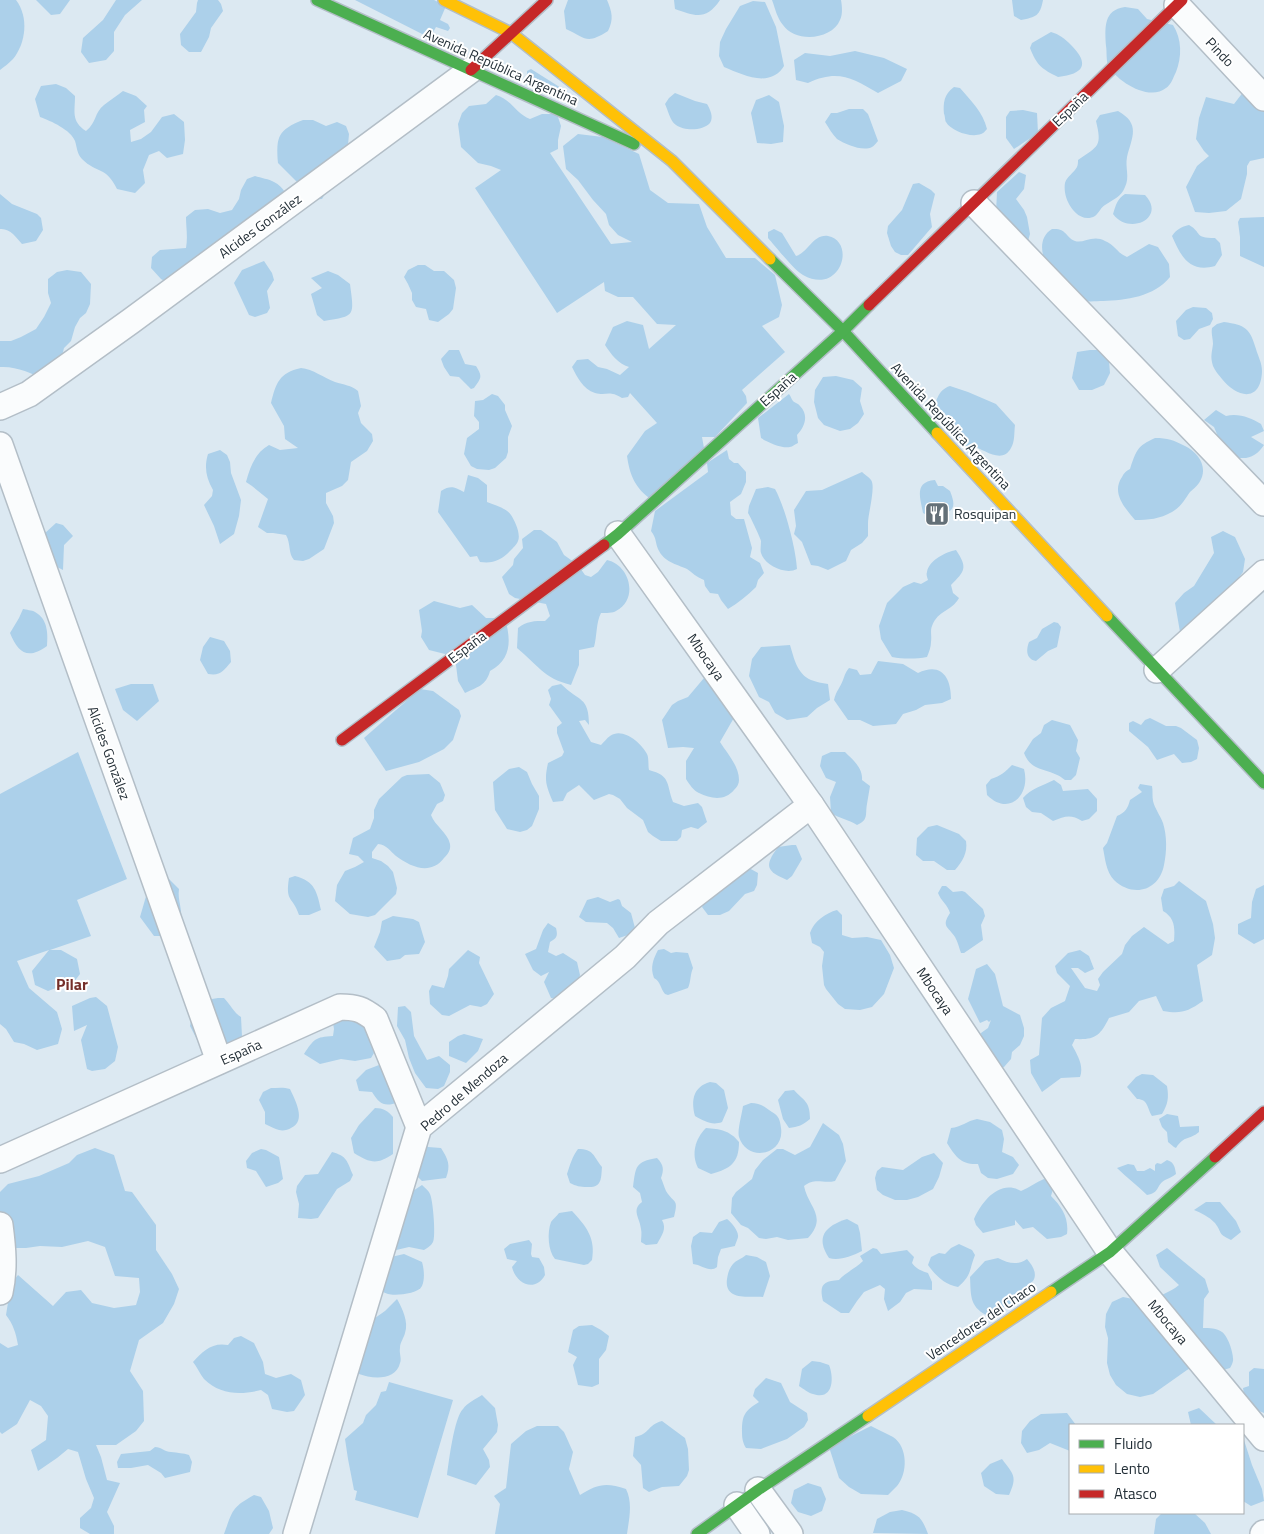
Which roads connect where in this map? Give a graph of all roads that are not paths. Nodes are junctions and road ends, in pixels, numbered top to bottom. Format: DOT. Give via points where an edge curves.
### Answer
graph roads {
  1 [pos="317,0"];
  2 [pos="444,0"];
  3 [pos="547,0"];
  4 [pos="1179,2"];
  5 [pos="511,32"];
  6 [pos="471,70"];
  7 [pos="1264,98"];
  8 [pos="672,161"];
  9 [pos="974,203"];
  10 [pos="843,331"];
  11 [pos="0,407"];
  12 [pos="0,445"];
  13 [pos="1264,504"];
  14 [pos="618,534"];
  15 [pos="1264,573"];
  16 [pos="1157,670"];
  17 [pos="342,740"];
  18 [pos="1264,783"];
  19 [pos="810,804"];
  20 [pos="219,1061"];
  21 [pos="1264,1112"];
  22 [pos="419,1127"];
  23 [pos="0,1160"];
  24 [pos="0,1225"];
  25 [pos="1110,1252"];
  26 [pos="0,1292"];
  27 [pos="1264,1438"];
  28 [pos="758,1490"];
  29 [pos="737,1505"];
  30 [pos="296,1534"];
  31 [pos="697,1534"];
  32 [pos="757,1534"];
  33 [pos="790,1534"];
  1 -- 6 [label="street, Avenida República Argentina"];
  2 -- 5 [label="street, Avenida República Argentina"];
  3 -- 5 [label="street, Alcides González"];
  4 -- 7 [label="street, Pindo"];
  4 -- 9 [label="street, España"];
  5 -- 6 [label="street, Alcides González"];
  5 -- 8 [label="street, Avenida República Argentina"];
  6 -- 8 [label="street, Avenida República Argentina"];
  6 -- 11 [label="street, Alcides González" via="131,322 29,394"];
  8 -- 10 [label="street, Avenida República Argentina"];
  9 -- 10 [label="street, España"];
  9 -- 13 [label="street"];
  10 -- 14 [label="street, España"];
  10 -- 16 [label="street, Avenida República Argentina"];
  12 -- 20 [label="street, Alcides González"];
  14 -- 17 [label="street, España"];
  14 -- 19 [label="street, Mbocaya"];
  15 -- 16 [label="street"];
  16 -- 18 [label="street, Avenida República Argentina"];
  19 -- 22 [label="street, Pedro de Mendoza" via="658,923 624,958"];
  19 -- 25 [label="street, Mbocaya"];
  20 -- 22 [label="street, España" via="340,1007 353,1007 375,1019"];
  20 -- 23 [label="street, España"];
  21 -- 25 [label="street, Vencedores del Chaco"];
  22 -- 30 [label="street, Pedro de Mendoza"];
  24 -- 26 [label="street" via="4,1258"];
  25 -- 27 [label="street, Mbocaya"];
  25 -- 28 [label="street, Vencedores del Chaco"];
  28 -- 29 [label="street, Vencedores del Chaco"];
  28 -- 33 [label="street"];
  29 -- 31 [label="street, Vencedores del Chaco"];
  29 -- 32 [label="street"];
}
